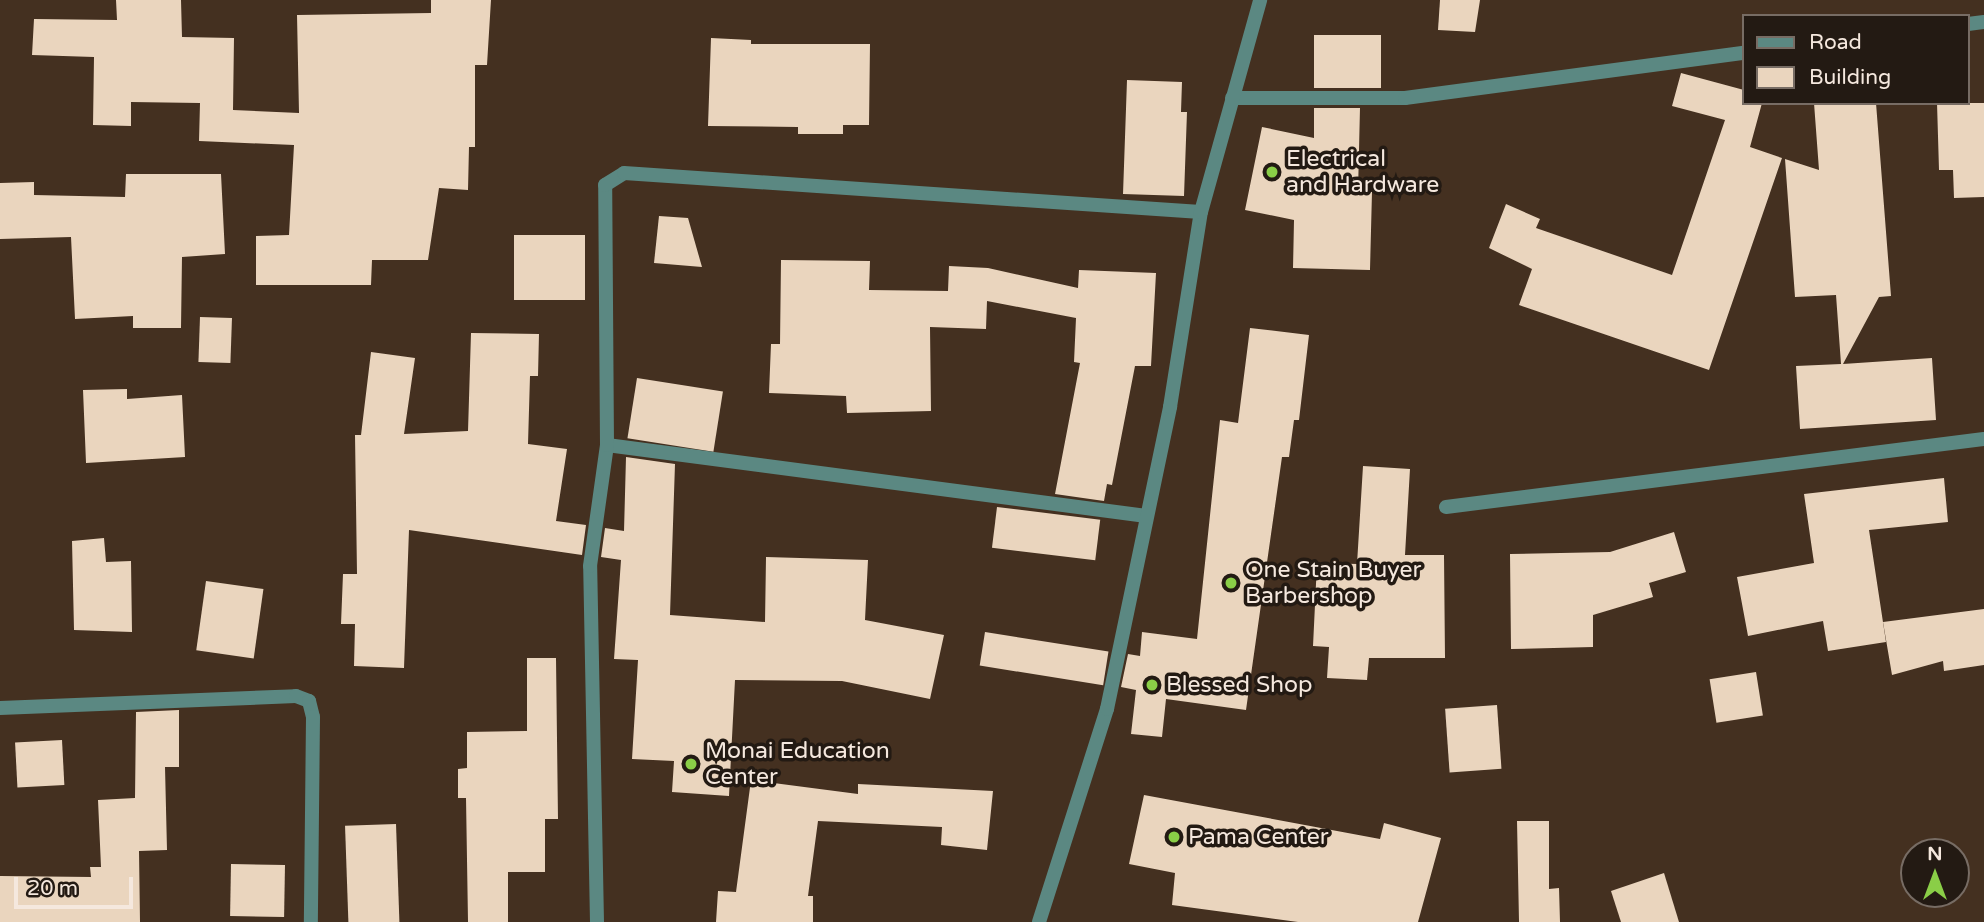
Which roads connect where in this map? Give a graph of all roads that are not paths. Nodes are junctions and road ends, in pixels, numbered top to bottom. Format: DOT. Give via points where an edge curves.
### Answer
graph roads {
  1 [pos="1259,0"];
  2 [pos="1742,53"];
  3 [pos="1232,98"];
  4 [pos="1201,212"];
  5 [pos="1984,439"];
  6 [pos="607,445"];
  7 [pos="1446,507"];
  8 [pos="1146,516"];
  9 [pos="0,708"];
  10 [pos="311,922"];
  11 [pos="597,922"];
  12 [pos="1039,922"];
  1 -- 3 [label="street"];
  2 -- 3 [label="street" via="1405,98"];
  3 -- 4 [label="street"];
  4 -- 6 [label="street" via="624,173 605,185 603,206"];
  4 -- 8 [label="street" via="1170,407"];
  5 -- 7 [label="street"];
  6 -- 8 [label="street"];
  6 -- 11 [label="street" via="590,566"];
  8 -- 12 [label="street" via="1107,709"];
  9 -- 10 [label="street" via="296,696 309,701 313,717"];
}
